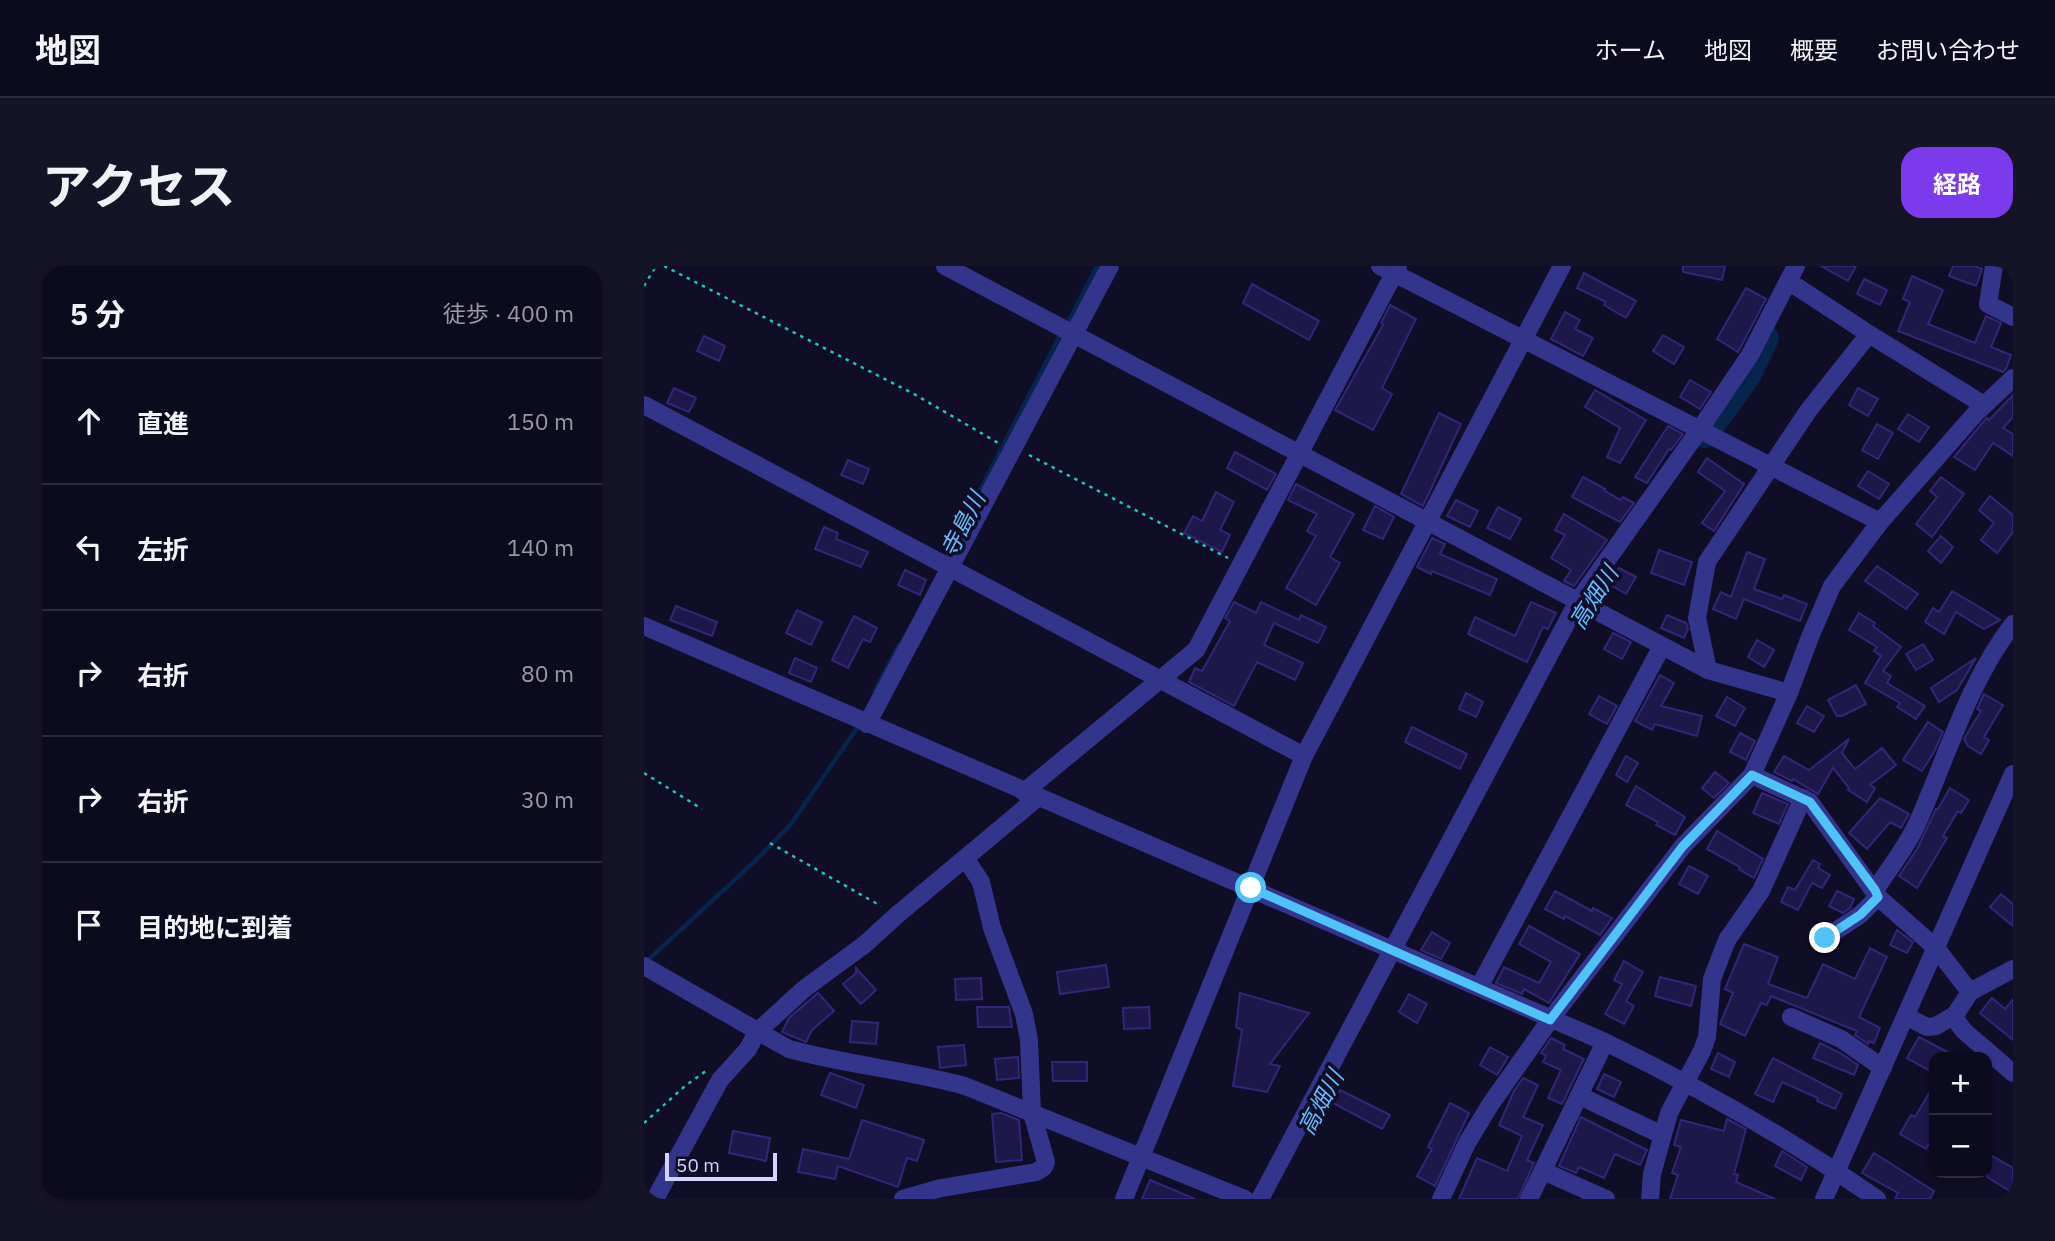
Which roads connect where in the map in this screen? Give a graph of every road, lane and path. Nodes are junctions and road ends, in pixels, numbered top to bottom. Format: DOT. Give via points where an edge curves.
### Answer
graph roads {
  1 [pos="656,266"];
  2 [pos="664,266"];
  3 [pos="945,266"];
  4 [pos="1110,266"];
  5 [pos="1562,266"];
  6 [pos="1994,266"];
  7 [pos="1390,268"];
  8 [pos="1790,276"];
  9 [pos="644,286"];
  10 [pos="2013,317"];
  11 [pos="1869,334"];
  12 [pos="1074,335"];
  13 [pos="1523,339"];
  14 [pos="2013,379"];
  15 [pos="644,405"];
  16 [pos="1984,405"];
  17 [pos="1706,432"];
  18 [pos="1007,447"];
  19 [pos="1299,454"];
  20 [pos="1771,466"];
  21 [pos="1426,522"];
  22 [pos="1880,522"];
  23 [pos="1240,564"];
  24 [pos="945,565"];
  25 [pos="1582,603"];
  26 [pos="2013,624"];
  27 [pos="644,626"];
  28 [pos="1661,646"];
  29 [pos="1707,670"];
  30 [pos="1161,679"];
  31 [pos="1789,693"];
  32 [pos="867,724"];
  33 [pos="1304,756"];
  34 [pos="644,772"];
  35 [pos="2013,774"];
  36 [pos="1752,775"];
  37 [pos="1030,795"];
  38 [pos="1803,798"];
  39 [pos="702,809"];
  40 [pos="769,842"];
  41 [pos="965,858"];
  42 [pos="1251,888"];
  43 [pos="1877,893"];
  44 [pos="897,915"];
  45 [pos="1825,938"];
  46 [pos="1936,948"];
  47 [pos="1393,950"];
  48 [pos="644,966"];
  49 [pos="2013,970"];
  50 [pos="1479,987"];
  51 [pos="1970,992"];
  52 [pos="1955,1015"];
  53 [pos="1906,1016"];
  54 [pos="1791,1017"];
  55 [pos="1550,1020"];
  56 [pos="757,1032"];
  57 [pos="1605,1042"];
  58 [pos="716,1064"];
  59 [pos="1883,1068"];
  60 [pos="2013,1073"];
  61 [pos="1686,1082"];
  62 [pos="1580,1096"];
  63 [pos="1032,1113"];
  64 [pos="644,1123"];
  65 [pos="1662,1135"];
  66 [pos="1141,1158"];
  67 [pos="1543,1171"];
  68 [pos="1837,1171"];
  69 [pos="655,1199"];
  70 [pos="903,1199"];
  71 [pos="1124,1199"];
  72 [pos="1245,1199"];
  73 [pos="1260,1199"];
  74 [pos="1441,1199"];
  75 [pos="1530,1199"];
  76 [pos="1606,1199"];
  77 [pos="1650,1199"];
  78 [pos="1824,1199"];
  79 [pos="1877,1199"];
  1 -- 9 [label="path"];
  2 -- 18 [label="path"];
  3 -- 12 [label="street"];
  4 -- 12 [label="street"];
  5 -- 13 [label="street"];
  6 -- 10 [label="street" via="1988,304"];
  7 -- 13 [label="street"];
  7 -- 19 [label="street"];
  8 -- 11 [label="street"];
  8 -- 17 [label="street"];
  11 -- 16 [label="street"];
  11 -- 20 [label="street"];
  12 -- 18 [label="street"];
  12 -- 19 [label="street"];
  13 -- 17 [label="street"];
  13 -- 21 [label="street"];
  14 -- 16 [label="street"];
  15 -- 24 [label="street"];
  16 -- 22 [label="street"];
  17 -- 20 [label="street"];
  17 -- 25 [label="street"];
  18 -- 23 [label="path" via="1037,457"];
  18 -- 24 [label="street"];
  19 -- 21 [label="street"];
  19 -- 23 [label="street"];
  20 -- 22 [label="street"];
  20 -- 29 [label="street" via="1704,571 1697,618"];
  21 -- 25 [label="street"];
  21 -- 33 [label="street"];
  22 -- 31 [label="street" via="1832,586"];
  23 -- 30 [label="street" via="1196,650"];
  24 -- 30 [label="street"];
  24 -- 32 [label="street"];
  25 -- 28 [label="street"];
  25 -- 47 [label="street"];
  26 -- 43 [label="street" via="1970,694 1915,827"];
  27 -- 32 [label="street"];
  28 -- 29 [label="street"];
  28 -- 50 [label="street"];
  29 -- 31 [label="street"];
  30 -- 33 [label="street"];
  30 -- 37 [label="street"];
  31 -- 36 [label="street"];
  32 -- 37 [label="street"];
  33 -- 42 [label="street"];
  34 -- 39 [label="path"];
  35 -- 46 [label="street"];
  36 -- 38 [label="street"];
  36 -- 55 [label="street" via="1683,846"];
  37 -- 41 [label="street"];
  37 -- 42 [label="street"];
  38 -- 43 [label="street"];
  38 -- 61 [label="street" via="1762,891 1727,940 1712,979 1707,1037"];
  40 -- 44 [label="path"];
  41 -- 44 [label="street"];
  41 -- 63 [label="street" via="981,882 992,928 1024,1014"];
  42 -- 47 [label="street"];
  42 -- 66 [label="street"];
  43 -- 45 [label="street" via="1860,915"];
  43 -- 46 [label="street"];
  44 -- 56 [label="street"];
  46 -- 51 [label="street"];
  46 -- 53 [label="street"];
  47 -- 50 [label="street"];
  47 -- 73 [label="street"];
  48 -- 56 [label="street"];
  49 -- 51 [label="street"];
  50 -- 55 [label="street"];
  51 -- 52 [label="street"];
  52 -- 53 [label="street" via="1931,1028"];
  52 -- 60 [label="street" via="1964,1031"];
  53 -- 59 [label="street"];
  54 -- 59 [label="street" via="1841,1039"];
  55 -- 57 [label="street"];
  55 -- 74 [label="street" via="1490,1105"];
  56 -- 63 [label="street" via="789,1049 943,1080"];
  56 -- 69 [label="street" via="720,1080"];
  57 -- 61 [label="street"];
  57 -- 62 [label="street"];
  58 -- 64 [label="path"];
  59 -- 68 [label="street"];
  61 -- 65 [label="street"];
  61 -- 68 [label="street"];
  62 -- 65 [label="street"];
  62 -- 67 [label="street"];
  63 -- 66 [label="street"];
  63 -- 70 [label="street" via="1046,1162 1037,1172"];
  65 -- 77 [label="street"];
  66 -- 71 [label="street"];
  66 -- 72 [label="street"];
  67 -- 75 [label="street"];
  67 -- 76 [label="street"];
  68 -- 78 [label="street"];
  68 -- 79 [label="street"];
}
